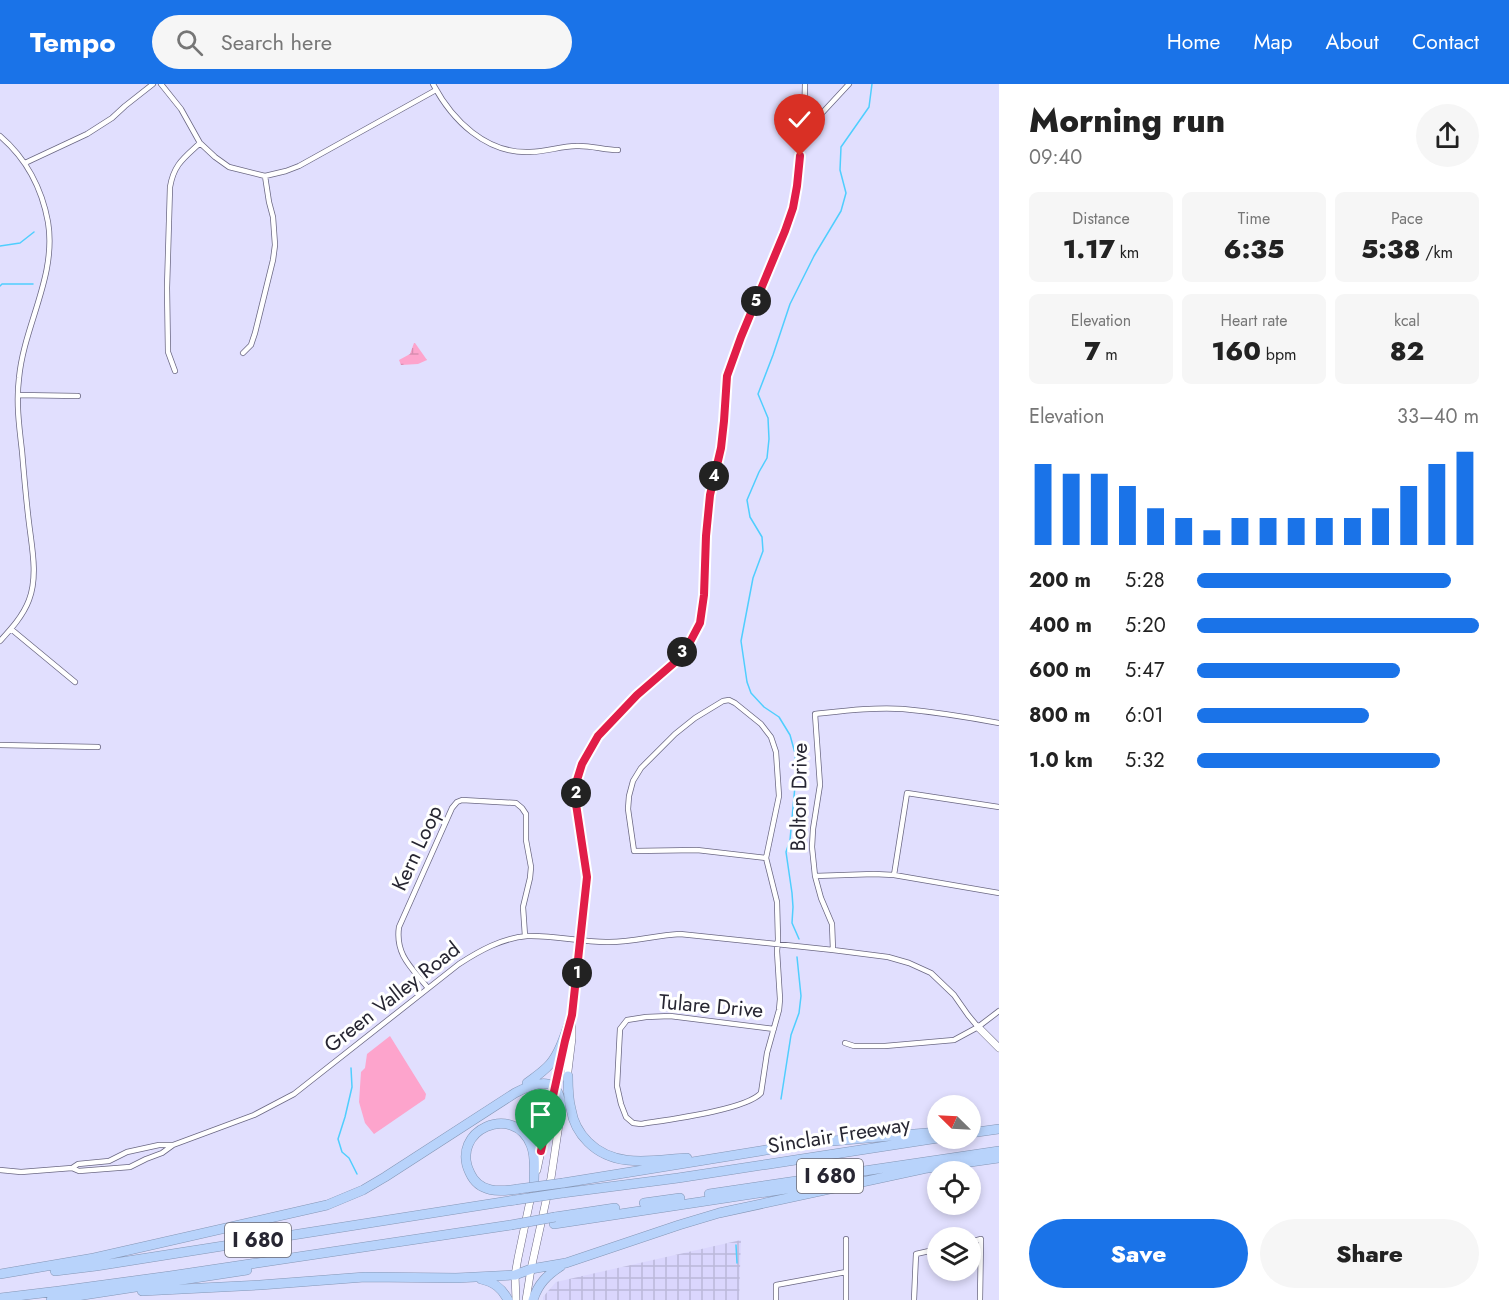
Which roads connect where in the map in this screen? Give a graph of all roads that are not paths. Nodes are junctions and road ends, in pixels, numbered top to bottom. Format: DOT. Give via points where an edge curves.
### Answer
graph roads {
  1 [pos="153,84"];
  2 [pos="161,84"];
  3 [pos="433,84"];
  4 [pos="805,84"];
  5 [pos="849,84"];
  6 [pos="436,90"];
  7 [pos="804,125"];
  8 [pos="0,136"];
  9 [pos="200,143"];
  10 [pos="618,150"];
  11 [pos="25,163"];
  12 [pos="265,176"];
  13 [pos="243,353"];
  14 [pos="175,371"];
  15 [pos="18,395"];
  16 [pos="78,396"];
  17 [pos="11,629"];
  18 [pos="0,641"];
  19 [pos="75,682"];
  20 [pos="999,723"];
  21 [pos="0,745"];
  22 [pos="98,747"];
  23 [pos="999,807"];
  24 [pos="766,858"];
  25 [pos="894,875"];
  26 [pos="815,876"];
  27 [pos="999,893"];
  28 [pos="525,936"];
  29 [pos="580,940"];
  30 [pos="778,945"];
  31 [pos="833,950"];
  32 [pos="428,988"];
  33 [pos="999,1011"];
  34 [pos="572,1015"];
  35 [pos="978,1027"];
  36 [pos="774,1029"];
  37 [pos="845,1042"];
  38 [pos="999,1048"];
  39 [pos="568,1076"];
  40 [pos="554,1088"];
  41 [pos="515,1093"];
  42 [pos="561,1114"];
  43 [pos="999,1129"];
  44 [pos="981,1131"];
  45 [pos="927,1133"];
  46 [pos="927,1140"];
  47 [pos="173,1145"];
  48 [pos="138,1150"];
  49 [pos="999,1151"];
  50 [pos="750,1152"];
  51 [pos="999,1158"];
  52 [pos="115,1159"];
  53 [pos="144,1160"];
  54 [pos="977,1161"];
  55 [pos="72,1168"];
  56 [pos="927,1168"];
  57 [pos="118,1169"];
  58 [pos="0,1170"];
  59 [pos="534,1182"];
  60 [pos="591,1215"];
  61 [pos="510,1228"];
  62 [pos="846,1239"];
  63 [pos="927,1252"];
  64 [pos="566,1263"];
  65 [pos="531,1269"];
  66 [pos="846,1272"];
  67 [pos="0,1275"];
  68 [pos="515,1275"];
  69 [pos="456,1278"];
  70 [pos="980,1281"];
  71 [pos="104,1292"];
  72 [pos="0,1298"];
  73 [pos="51,1300"];
  74 [pos="508,1300"];
  75 [pos="516,1300"];
  76 [pos="526,1300"];
  77 [pos="533,1300"];
  78 [pos="776,1300"];
  79 [pos="846,1300"];
  80 [pos="914,1300"];
  81 [pos="980,1300"];
  1 -- 11 [label="street" via="87,134"];
  2 -- 9 [label="street"];
  3 -- 6 [label="street"];
  4 -- 7 [label="street"];
  5 -- 7 [label="street" via="823,112"];
  6 -- 10 [label="street" via="464,126 497,146 526,153 577,146"];
  6 -- 12 [label="street" via="299,166"];
  7 -- 29 [label="street" via="793,208 727,376 721,448 710,495 700,623 674,663 598,736 577,780 576,804 587,877"];
  8 -- 11 [label="street"];
  9 -- 12 [label="street" via="229,167"];
  9 -- 14 [label="street" via="177,165 170,187 168,352"];
  11 -- 15 [label="street" via="42,201 49,243 46,272 21,361"];
  12 -- 13 [label="street" via="275,230 273,260 255,333"];
  15 -- 16 [label="street"];
  15 -- 17 [label="street" via="33,576 29,599"];
  17 -- 18 [label="street"];
  17 -- 19 [label="street"];
  20 -- 26 [label="street, Bolton Drive" via="901,709 815,714 820,785 812,847"];
  21 -- 22 [label="street"];
  23 -- 25 [label="street" via="907,793"];
  24 -- 24 [label="street" via="697,850 634,851 628,809 633,781 675,734 723,701 735,703 761,724 777,752 779,796"];
  24 -- 30 [label="street" via="777,903"];
  25 -- 26 [label="street"];
  25 -- 27 [label="street"];
  26 -- 31 [label="street, Bolton Drive" via="832,924"];
  28 -- 29 [label="street, Green Valley Road"];
  28 -- 32 [label="street, Green Valley Road" via="480,950"];
  28 -- 32 [label="street, Kern Loop" via="523,907 531,867 526,814 516,803 457,802 399,927 401,953"];
  29 -- 30 [label="street, Green Valley Road" via="613,942 680,934"];
  29 -- 34 [label="street"];
  30 -- 31 [label="street, Green Valley Road"];
  30 -- 36 [label="street" via="780,999"];
  31 -- 35 [label="street, Green Valley Road" via="888,957 931,974 954,995"];
  32 -- 47 [label="street, Green Valley Road" via="294,1094 254,1115"];
  33 -- 35 [label="street"];
  34 -- 39 [label="street"];
  34 -- 40 [label="street"];
  34 -- 41 [label="highway" via="552,1062"];
  35 -- 37 [label="street" via="954,1040 885,1046 854,1046"];
  35 -- 38 [label="street"];
  36 -- 36 [label="street, Tulare Drive" via="766,1053 761,1093 755,1099 641,1124 626,1117 617,1086 620,1029 627,1020 670,1016"];
  39 -- 42 [label="street"];
  39 -- 50 [label="highway" via="576,1126 590,1143 609,1156 638,1161"];
  40 -- 41 [label="highway" via="536,1083"];
  40 -- 42 [label="highway" via="560,1097"];
  40 -- 59 [label="street"];
  41 -- 67 [label="highway" via="379,1181 327,1205 104,1256"];
  42 -- 65 [label="street"];
  43 -- 44 [label="highway"];
  45 -- 50 [label="highway" via="832,1140"];
  46 -- 67 [label="highway, Sinclair Freeway / I 680, bridge" via="96,1266"];
  47 -- 48 [label="street"];
  47 -- 53 [label="street"];
  48 -- 52 [label="street"];
  48 -- 53 [label="street" via="144,1154"];
  49 -- 60 [label="highway, I 680" via="662,1200"];
  50 -- 59 [label="highway, bridge" via="502,1192 479,1185 471,1176 467,1148 474,1135 494,1124 509,1125 524,1133 533,1151"];
  51 -- 54 [label="highway, I 680"];
  52 -- 55 [label="street"];
  52 -- 57 [label="street" via="113,1165"];
  53 -- 57 [label="street"];
  55 -- 57 [label="street"];
  55 -- 58 [label="street"];
  56 -- 60 [label="highway, I 680"];
  56 -- 64 [label="highway" via="719,1213"];
  59 -- 68 [label="street"];
  60 -- 61 [label="highway, I 680"];
  61 -- 71 [label="highway, I 680"];
  61 -- 72 [label="highway, I 680"];
  62 -- 66 [label="street"];
  63 -- 80 [label="street" via="916,1254"];
  64 -- 65 [label="highway"];
  64 -- 77 [label="highway" via="544,1279"];
  65 -- 68 [label="highway"];
  65 -- 76 [label="street"];
  66 -- 78 [label="street" via="776,1285"];
  66 -- 79 [label="street"];
  68 -- 69 [label="highway"];
  68 -- 75 [label="street"];
  69 -- 71 [label="highway" via="365,1277"];
  69 -- 74 [label="highway" via="491,1282"];
  70 -- 81 [label="street"];
  71 -- 73 [label="highway, I 680"];
}
